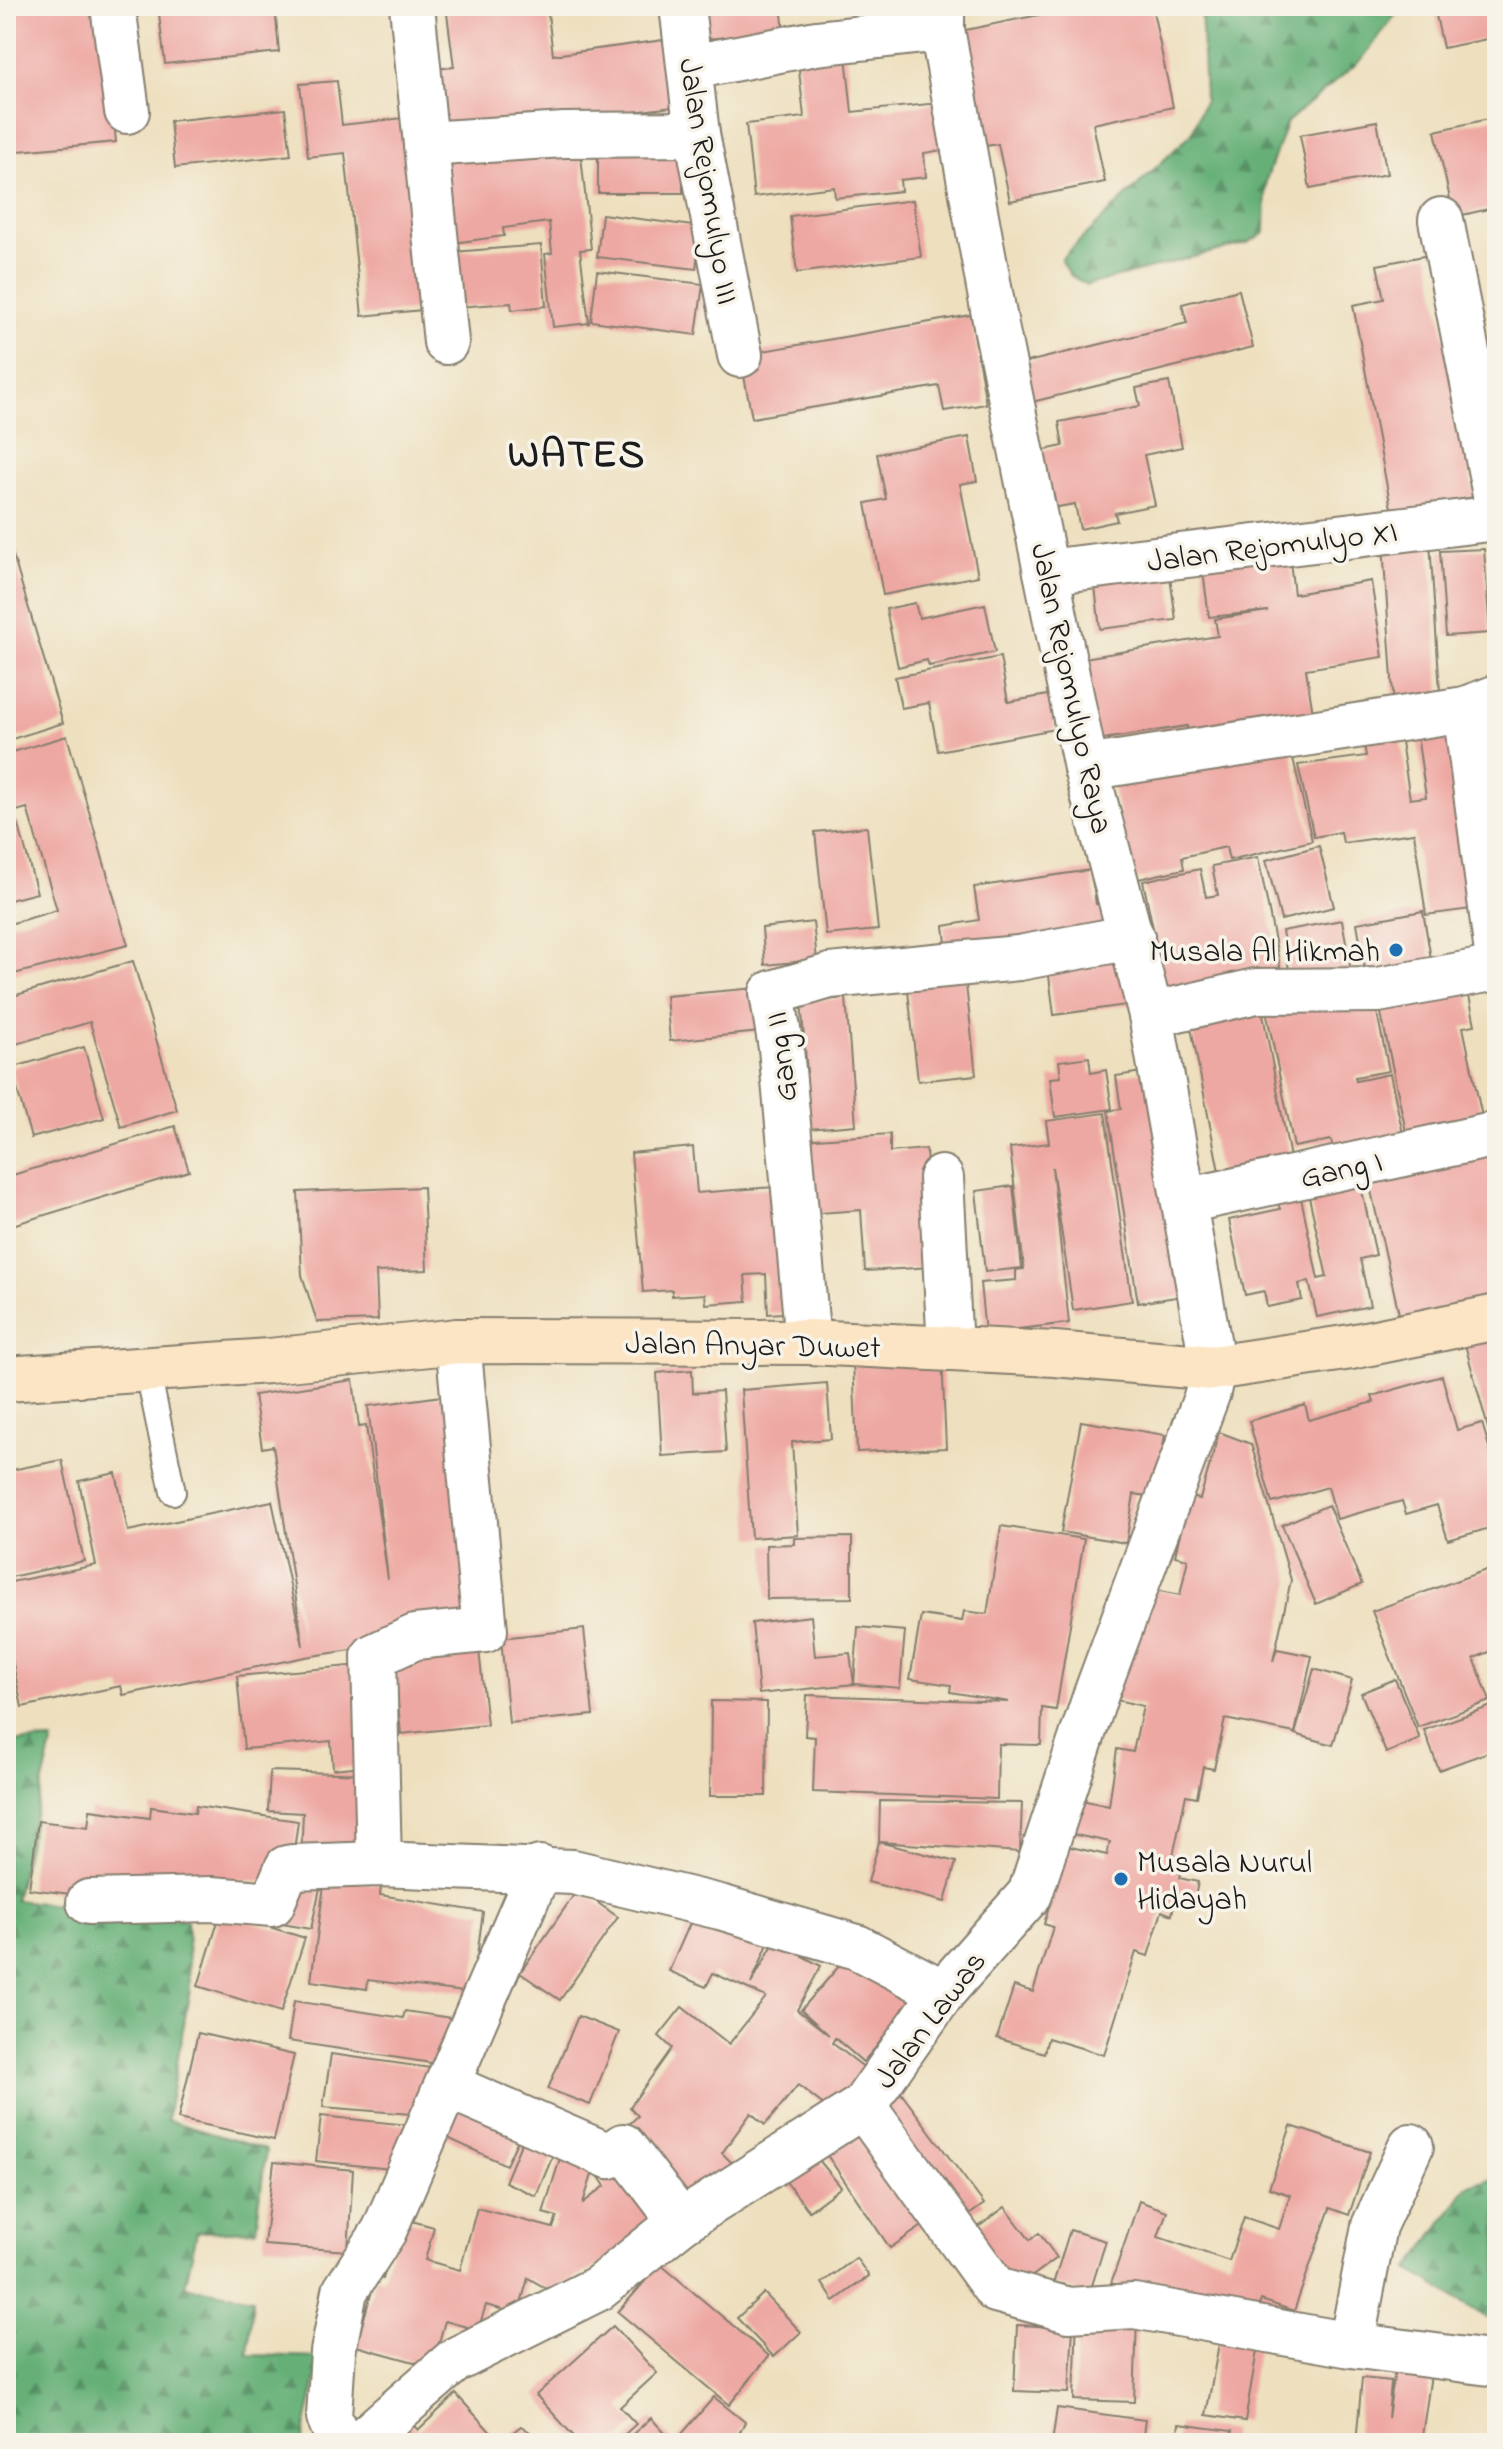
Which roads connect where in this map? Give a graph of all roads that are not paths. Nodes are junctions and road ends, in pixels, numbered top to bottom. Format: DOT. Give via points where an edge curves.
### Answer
graph roads {
  1 [pos="113,6"];
  2 [pos="412,6"];
  3 [pos="682,6"];
  4 [pos="942,18"];
  5 [pos="691,67"];
  6 [pos="127,111"];
  7 [pos="697,134"];
  8 [pos="426,144"];
  9 [pos="1441,220"];
  10 [pos="446,342"];
  11 [pos="740,355"];
  12 [pos="1497,505"];
  13 [pos="1497,518"];
  14 [pos="1046,572"];
  15 [pos="1481,703"];
  16 [pos="1086,768"];
  17 [pos="1132,937"];
  18 [pos="1496,944"];
  19 [pos="1151,1015"];
  20 [pos="1497,1134"];
  21 [pos="941,1178"];
  22 [pos="1185,1201"];
  23 [pos="1497,1317"];
  24 [pos="458,1341"];
  25 [pos="808,1342"];
  26 [pos="950,1349"];
  27 [pos="147,1367"];
  28 [pos="1213,1368"];
  29 [pos="6,1379"];
  30 [pos="173,1492"];
  31 [pos="379,1864"];
  32 [pos="540,1868"];
  33 [pos="89,1902"];
  34 [pos="943,1992"];
  35 [pos="448,2086"];
  36 [pos="863,2106"];
  37 [pos="1411,2146"];
  38 [pos="681,2222"];
  39 [pos="1351,2345"];
  40 [pos="1497,2364"];
  41 [pos="340,2443"];
  42 [pos="360,2443"];
  1 -- 6 [label="street"];
  2 -- 8 [label="street"];
  3 -- 5 [label="street, Jalan Rejomulyo III"];
  4 -- 5 [label="street"];
  4 -- 14 [label="street, Jalan Rejomulyo Raya"];
  5 -- 7 [label="street, Jalan Rejomulyo III"];
  7 -- 8 [label="street"];
  7 -- 11 [label="street, Jalan Rejomulyo III"];
  8 -- 10 [label="street"];
  9 -- 12 [label="street"];
  13 -- 14 [label="street, Jalan Rejomulyo XI"];
  14 -- 16 [label="street, Jalan Rejomulyo Raya"];
  15 -- 16 [label="street"];
  15 -- 18 [label="street"];
  16 -- 17 [label="street, Jalan Rejomulyo Raya"];
  17 -- 19 [label="street, Jalan Rejomulyo Raya"];
  17 -- 25 [label="street, Gang II" via="1019,958 830,976 772,993"];
  18 -- 19 [label="street" via="1378,990 1256,991"];
  19 -- 22 [label="street, Jalan Rejomulyo Raya"];
  20 -- 22 [label="street, Gang I"];
  21 -- 26 [label="street"];
  22 -- 28 [label="street, Jalan Rejomulyo Raya"];
  23 -- 28 [label="street, Jalan Anyar Duwet"];
  24 -- 25 [label="street, Jalan Anyar Duwet"];
  24 -- 27 [label="street, Jalan Anyar Duwet" via="269,1361"];
  24 -- 31 [label="street" via="485,1630 415,1637 374,1656"];
  25 -- 26 [label="street, Jalan Anyar Duwet"];
  26 -- 28 [label="street, Jalan Anyar Duwet"];
  27 -- 29 [label="street, Jalan Anyar Duwet"];
  27 -- 30 [label="lane"];
  28 -- 34 [label="street, Jalan Lawas" via="1030,1894"];
  31 -- 32 [label="street"];
  31 -- 33 [label="street" via="287,1868 272,1904 212,1899"];
  32 -- 34 [label="street" via="650,1889 857,1947"];
  32 -- 35 [label="street"];
  34 -- 36 [label="street, Jalan Lawas"];
  35 -- 38 [label="street" via="609,2156 623,2146"];
  35 -- 41 [label="street" via="384,2231 345,2291 333,2352 329,2417"];
  36 -- 38 [label="street, Jalan Lawas"];
  36 -- 39 [label="street" via="996,2290 1069,2310 1134,2306"];
  37 -- 39 [label="street" via="1374,2226"];
  38 -- 42 [label="street, Jalan Lawas" via="599,2288 455,2360"];
  39 -- 40 [label="street"];
}
